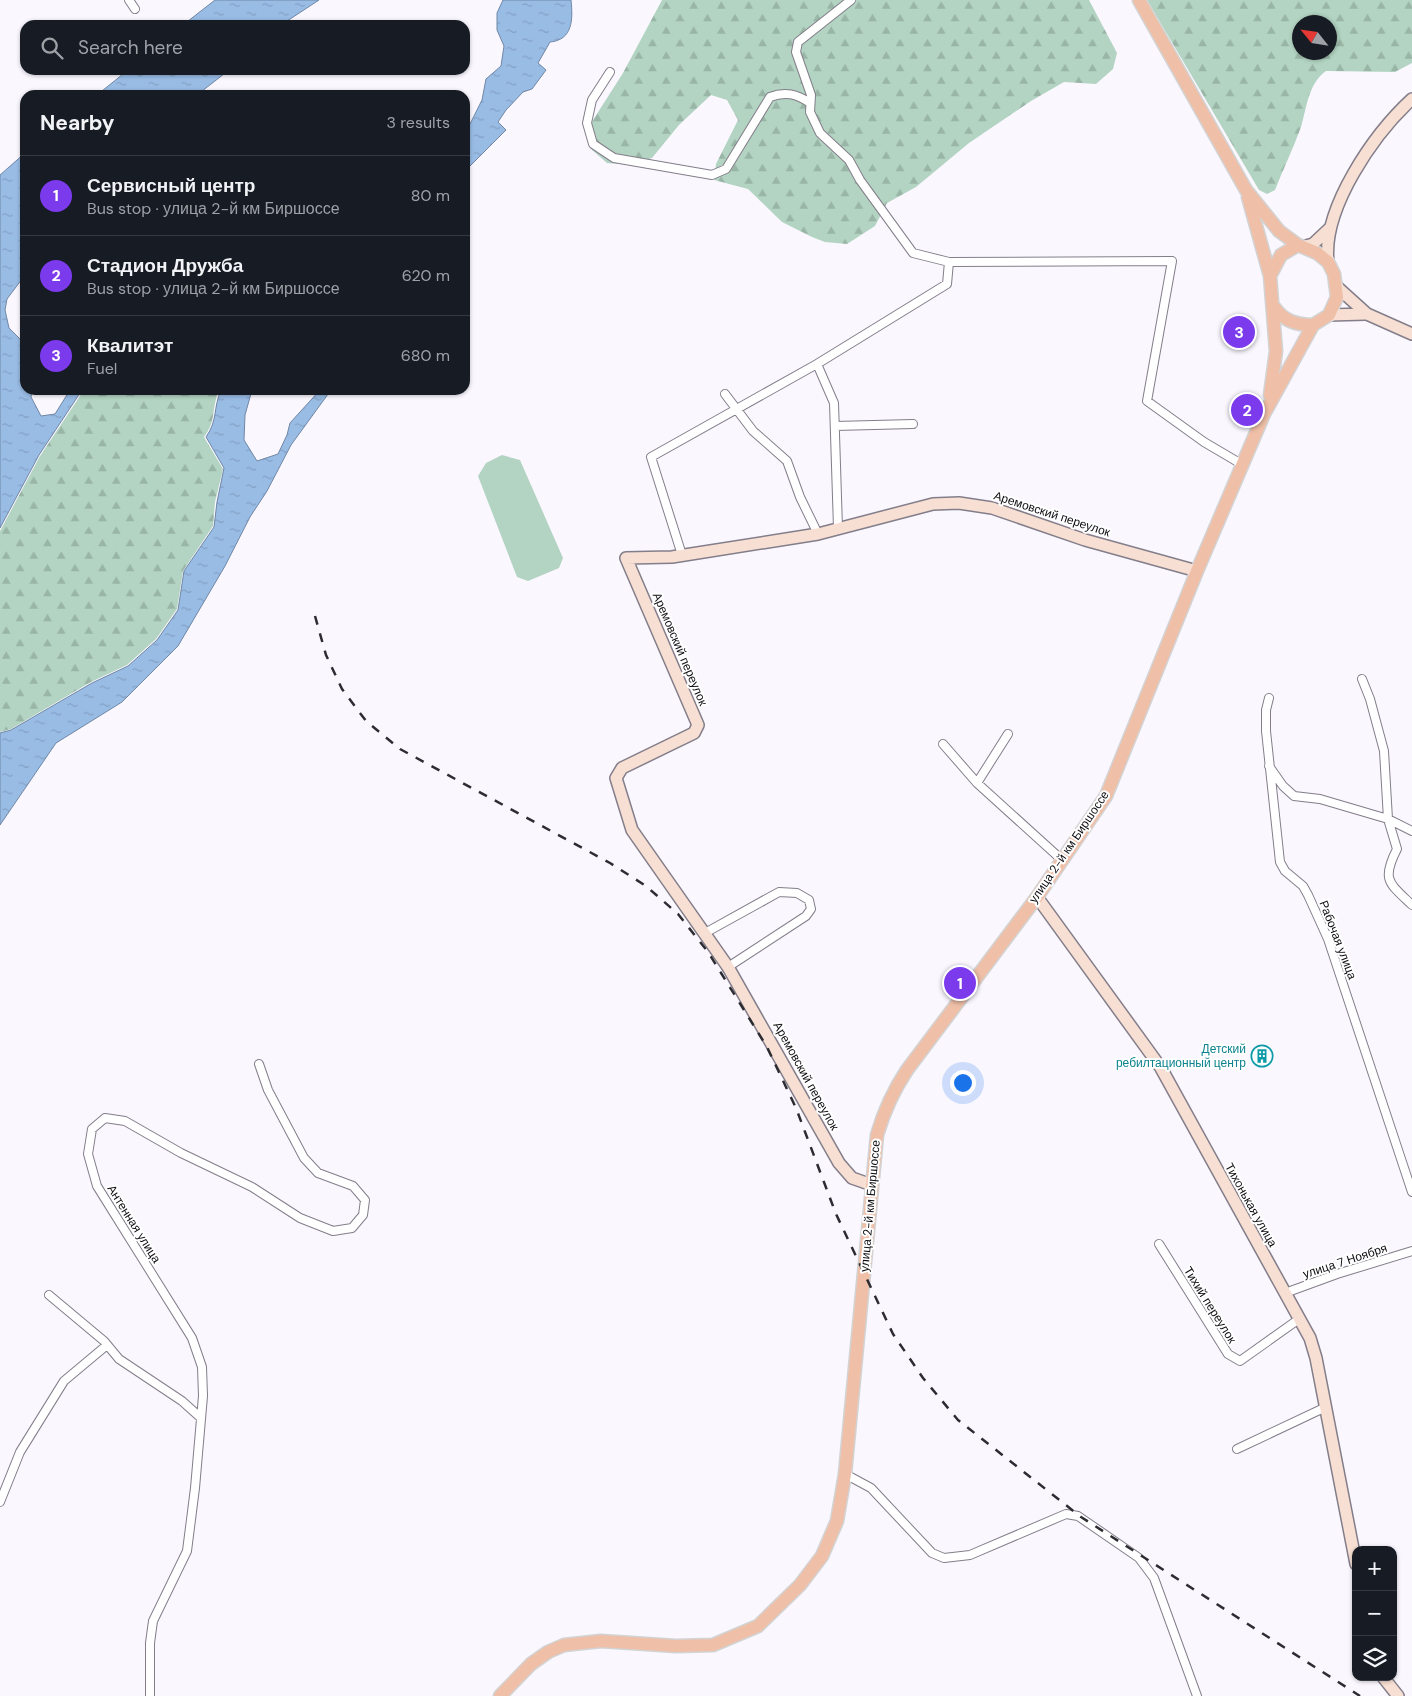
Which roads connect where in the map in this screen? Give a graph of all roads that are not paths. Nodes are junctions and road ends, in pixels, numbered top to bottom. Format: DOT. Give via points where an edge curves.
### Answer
graph roads {
  1 [pos="129,0"];
  2 [pos="851,0"];
  3 [pos="1139,0"];
  4 [pos="135,9"];
  5 [pos="610,72"];
  6 [pos="1412,99"];
  7 [pos="810,103"];
  8 [pos="1246,190"];
  9 [pos="1330,228"];
  10 [pos="1302,246"];
  11 [pos="949,262"];
  12 [pos="1328,262"];
  13 [pos="1270,276"];
  14 [pos="1336,286"];
  15 [pos="1274,307"];
  16 [pos="1367,314"];
  17 [pos="1329,315"];
  18 [pos="1313,325"];
  19 [pos="1412,334"];
  20 [pos="817,364"];
  21 [pos="725,394"];
  22 [pos="737,410"];
  23 [pos="1264,414"];
  24 [pos="913,424"];
  25 [pos="835,426"];
  26 [pos="1242,465"];
  27 [pos="838,528"];
  28 [pos="818,534"];
  29 [pos="682,555"];
  30 [pos="1197,571"];
  31 [pos="1362,679"];
  32 [pos="1270,698"];
  33 [pos="1008,734"];
  34 [pos="943,744"];
  35 [pos="1268,764"];
  36 [pos="977,783"];
  37 [pos="1388,819"];
  38 [pos="1412,831"];
  39 [pos="1062,860"];
  40 [pos="1037,897"];
  41 [pos="1412,906"];
  42 [pos="705,933"];
  43 [pos="728,967"];
  44 [pos="258,1064"];
  45 [pos="872,1185"];
  46 [pos="1412,1192"];
  47 [pos="1159,1244"];
  48 [pos="1412,1251"];
  49 [pos="1285,1293"];
  50 [pos="49,1295"];
  51 [pos="1299,1319"];
  52 [pos="107,1345"];
  53 [pos="1326,1407"];
  54 [pos="201,1418"];
  55 [pos="1237,1450"];
  56 [pos="845,1474"];
  57 [pos="0,1502"];
  58 [pos="1353,1546"];
  59 [pos="1386,1681"];
  60 [pos="150,1696"];
  61 [pos="500,1696"];
  62 [pos="1197,1696"];
  63 [pos="1398,1696"];
  1 -- 4 [label="street"];
  2 -- 7 [label="street" via="798,42 796,52 811,95"];
  3 -- 8 [label="main road"];
  5 -- 7 [label="street" via="592,100 587,123 593,144 614,158 712,175 726,169 770,97 782,92 800,96"];
  6 -- 9 [label="street" via="1391,119 1358,164"];
  7 -- 11 [label="street" via="810,112 820,133 849,160 913,253"];
  8 -- 10 [label="main road" via="1279,231"];
  8 -- 13 [label="main road"];
  9 -- 10 [label="street" via="1313,244"];
  9 -- 12 [label="street"];
  10 -- 12 [label="main road"];
  10 -- 13 [label="main road" via="1280,255"];
  11 -- 20 [label="street" via="946,284"];
  11 -- 26 [label="street" via="1172,261 1147,401"];
  12 -- 14 [label="main road"];
  13 -- 15 [label="main road"];
  14 -- 16 [label="street"];
  14 -- 17 [label="main road" via="1337,297"];
  15 -- 18 [label="main road" via="1286,320"];
  15 -- 23 [label="main road" via="1276,351 1273,384"];
  16 -- 17 [label="street"];
  16 -- 19 [label="street"];
  17 -- 18 [label="main road"];
  18 -- 23 [label="main road"];
  20 -- 22 [label="street"];
  20 -- 25 [label="street" via="834,403"];
  21 -- 22 [label="street"];
  22 -- 28 [label="street" via="753,431 787,461"];
  22 -- 29 [label="street" via="651,457"];
  23 -- 26 [label="main road, улица 2-й км Биршоссе"];
  24 -- 25 [label="street"];
  25 -- 27 [label="street"];
  26 -- 30 [label="main road, улица 2-й км Биршоссе"];
  27 -- 28 [label="street, Аремовский переулок"];
  27 -- 30 [label="street, Аремовский переулок" via="933,504 959,503 992,508 1085,540"];
  28 -- 29 [label="street, Аремовский переулок"];
  29 -- 42 [label="street, Аремовский переулок" via="626,558 698,725 694,733 622,768 616,778 632,830"];
  30 -- 39 [label="main road, улица 2-й км Биршоссе" via="1106,796"];
  31 -- 37 [label="street" via="1384,751"];
  32 -- 35 [label="street, Рабочая улица" via="1266,724"];
  33 -- 36 [label="street"];
  34 -- 36 [label="street"];
  35 -- 37 [label="street" via="1294,796"];
  35 -- 46 [label="street, Рабочая улица" via="1280,862 1285,872 1308,894 1328,939"];
  36 -- 39 [label="street"];
  37 -- 38 [label="street"];
  37 -- 41 [label="street" via="1397,849 1388,868 1389,879"];
  39 -- 40 [label="main road, улица 2-й км Биршоссе"];
  40 -- 45 [label="main road, улица 2-й км Биршоссе" via="893,1090 877,1135"];
  40 -- 49 [label="street, Тихонькая улица" via="1161,1068"];
  42 -- 43 [label="street, Аремовский переулок"];
  42 -- 43 [label="street" via="779,892 797,893 809,900 811,909 806,916"];
  43 -- 45 [label="street, Аремовский переулок" via="839,1163 852,1178"];
  44 -- 54 [label="street, Антенная улица" via="304,1158 318,1173 354,1186 365,1200 363,1215 352,1228 333,1230 300,1218 252,1187 125,1122 105,1118 98,1124 92,1130 88,1154 97,1186 192,1338 202,1367"];
  45 -- 56 [label="main road, улица 2-й км Биршоссе"];
  47 -- 51 [label="street, Тихий переулок" via="1234,1360 1240,1362"];
  48 -- 49 [label="street, улица 7 Ноября"];
  49 -- 51 [label="street, Тихонькая улица"];
  50 -- 52 [label="street"];
  51 -- 53 [label="street, Тихонькая улица" via="1310,1338"];
  52 -- 54 [label="street" via="119,1359 182,1401"];
  52 -- 57 [label="street" via="64,1382 20,1452"];
  53 -- 55 [label="street"];
  53 -- 58 [label="street, Тихонькая улица"];
  54 -- 60 [label="street, Антенная улица" via="187,1551 153,1621"];
  56 -- 61 [label="main road, улица 2-й км Биршоссе" via="837,1521 822,1556 800,1585 758,1626 713,1645 582,1641 548,1652 531,1664"];
  56 -- 62 [label="street" via="871,1488 932,1553 944,1558 970,1555 1066,1514 1078,1516 1139,1558 1154,1578"];
  59 -- 63 [label="street"];
}
